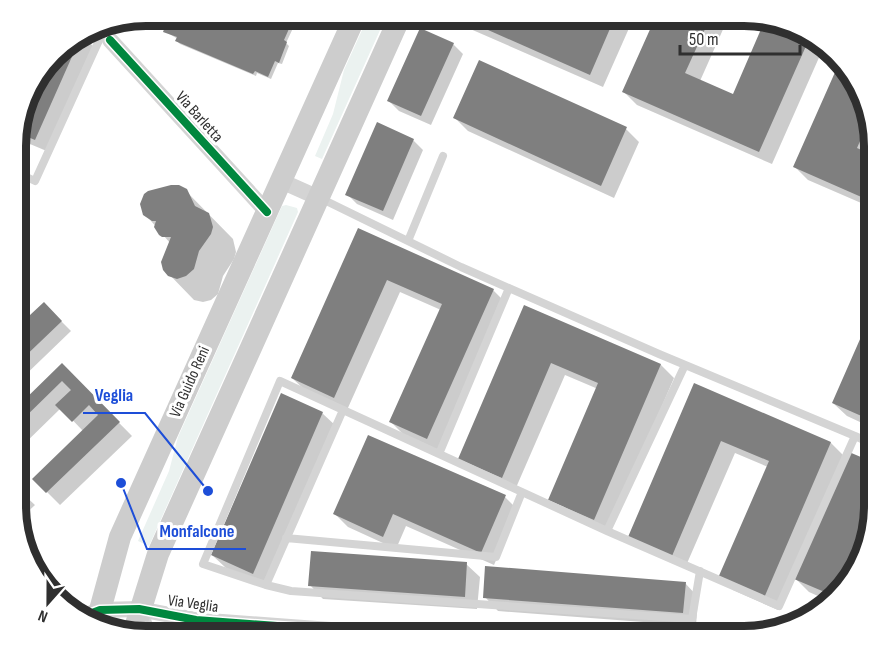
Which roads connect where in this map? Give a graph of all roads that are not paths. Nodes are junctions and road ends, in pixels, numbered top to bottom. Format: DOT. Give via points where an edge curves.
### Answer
graph roads {
  1 [pos="351,26"];
  2 [pos="396,26"];
  3 [pos="100,35"];
  4 [pos="106,38"];
  5 [pos="443,156"];
  6 [pos="26,177"];
  7 [pos="281,181"];
  8 [pos="319,198"];
  9 [pos="267,212"];
  10 [pos="408,241"];
  11 [pos="509,288"];
  12 [pos="685,365"];
  13 [pos="343,410"];
  14 [pos="855,436"];
  15 [pos="864,440"];
  16 [pos="439,454"];
  17 [pos="522,492"];
  18 [pos="608,531"];
  19 [pos="286,538"];
  20 [pos="700,571"];
  21 [pos="266,585"];
  22 [pos="139,609"];
  23 [pos="95,614"];
  24 [pos="98,615"];
  25 [pos="135,625"];
  26 [pos="144,625"];
  27 [pos="264,625"];
  1 -- 7 [label="main road, Via Guido Reni"];
  2 -- 8 [label="main road"];
  3 -- 4 [label="lane, Via Barletta"];
  4 -- 6 [label="lane" via="35,181"];
  4 -- 9 [label="street, Via Barletta"];
  5 -- 10 [label="lane"];
  7 -- 8 [label="street"];
  7 -- 9 [label="main road, Via Guido Reni"];
  8 -- 10 [label="lane"];
  8 -- 22 [label="main road" via="158,554"];
  9 -- 23 [label="main road, Via Guido Reni" via="120,537"];
  10 -- 11 [label="lane"];
  11 -- 12 [label="lane"];
  11 -- 16 [label="lane"];
  12 -- 14 [label="lane"];
  12 -- 18 [label="lane"];
  13 -- 16 [label="lane"];
  13 -- 19 [label="lane"];
  13 -- 21 [label="lane" via="280,381 203,564"];
  14 -- 15 [label="lane"];
  14 -- 20 [label="lane" via="779,606"];
  16 -- 17 [label="lane"];
  17 -- 18 [label="lane"];
  17 -- 19 [label="lane" via="496,558"];
  18 -- 20 [label="lane"];
  19 -- 21 [label="lane"];
  20 -- 21 [label="lane" via="692,619 291,591"];
  22 -- 24 [label="street, Via Veglia"];
  22 -- 25 [label="main road"];
  22 -- 26 [label="street"];
  22 -- 27 [label="street, Via Veglia" via="196,620"];
}
